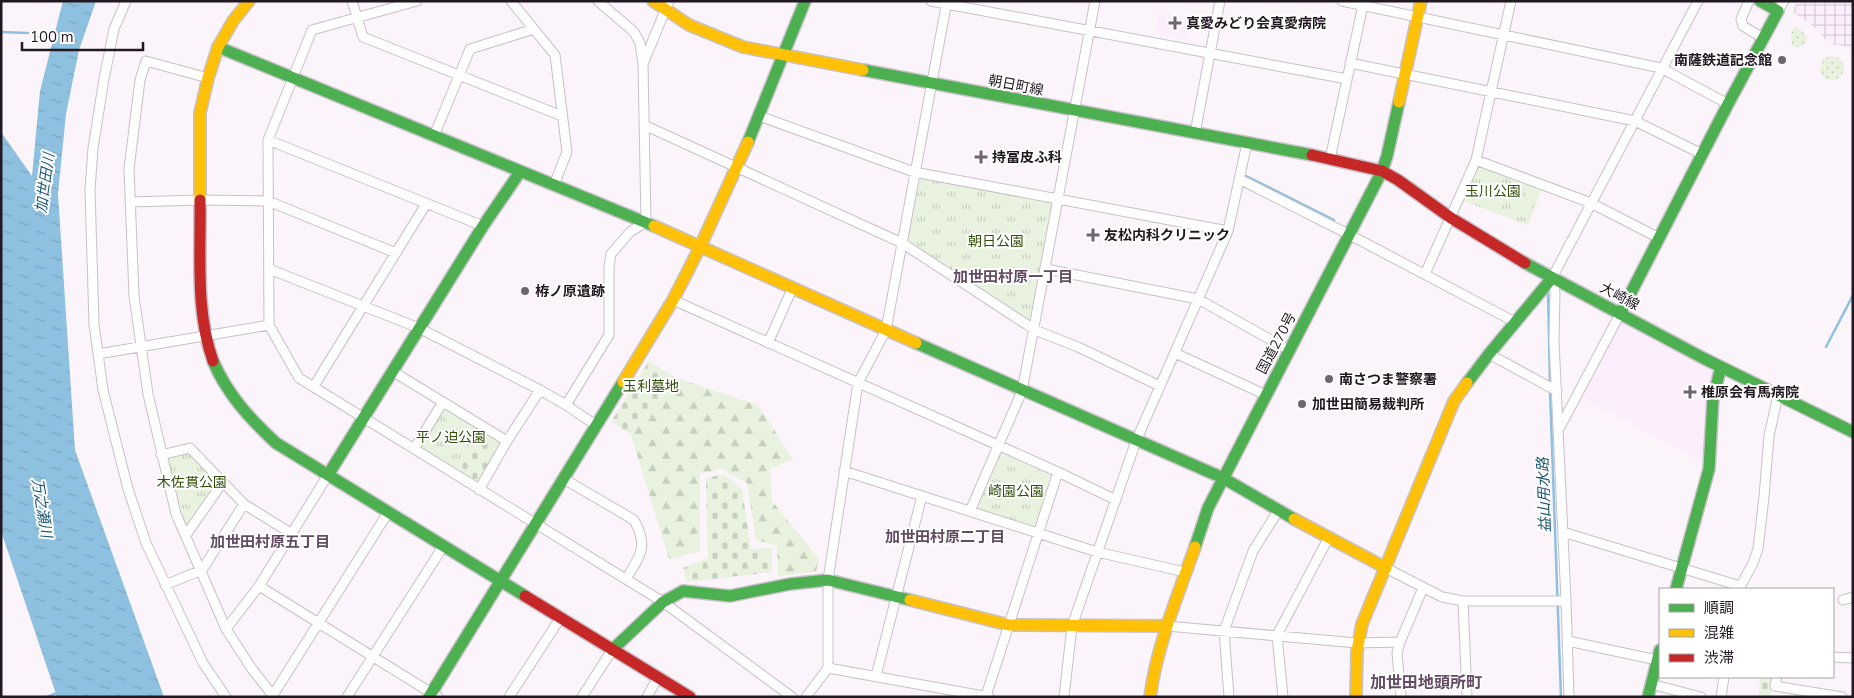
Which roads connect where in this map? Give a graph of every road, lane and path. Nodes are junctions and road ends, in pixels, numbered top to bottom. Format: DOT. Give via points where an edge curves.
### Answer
graph roads {
  1 [pos="126,1"];
  2 [pos="249,1"];
  3 [pos="352,1"];
  4 [pos="416,1"];
  5 [pos="511,1"];
  6 [pos="598,1"];
  7 [pos="653,1"];
  8 [pos="805,1"];
  9 [pos="931,1"];
  10 [pos="1095,1"];
  11 [pos="1220,1"];
  12 [pos="1342,1"];
  13 [pos="1421,1"];
  14 [pos="1511,1"];
  15 [pos="1698,1"];
  16 [pos="1749,1"];
  17 [pos="1760,1"];
  18 [pos="946,3"];
  19 [pos="1363,5"];
  20 [pos="667,6"];
  21 [pos="1781,6"];
  22 [pos="1418,17"];
  23 [pos="357,18"];
  24 [pos="534,29"];
  25 [pos="1090,30"];
  26 [pos="1504,35"];
  27 [pos="1763,38"];
  28 [pos="218,47"];
  29 [pos="1210,53"];
  30 [pos="783,56"];
  31 [pos="1350,63"];
  32 [pos="643,64"];
  33 [pos="1661,68"];
  34 [pos="1405,74"];
  35 [pos="460,76"];
  36 [pos="208,78"];
  37 [pos="293,79"];
  38 [pos="1347,79"];
  39 [pos="931,84"];
  40 [pos="1492,92"];
  41 [pos="1728,104"];
  42 [pos="1075,111"];
  43 [pos="562,116"];
  44 [pos="759,116"];
  45 [pos="1635,121"];
  46 [pos="644,125"];
  47 [pos="1195,133"];
  48 [pos="434,136"];
  49 [pos="268,140"];
  50 [pos="1247,143"];
  51 [pos="1702,154"];
  52 [pos="1330,159"];
  53 [pos="1476,160"];
  54 [pos="738,167"];
  55 [pos="1382,171"];
  56 [pos="520,172"];
  57 [pos="914,172"];
  58 [pos="1239,179"];
  59 [pos="554,185"];
  60 [pos="1058,199"];
  61 [pos="200,200"];
  62 [pos="268,201"];
  63 [pos="130,202"];
  64 [pos="1592,203"];
  65 [pos="426,204"];
  66 [pos="1451,218"];
  67 [pos="646,222"];
  68 [pos="483,226"];
  69 [pos="1228,231"];
  70 [pos="1350,235"];
  71 [pos="1659,238"];
  72 [pos="902,243"];
  73 [pos="700,247"];
  74 [pos="396,252"];
  75 [pos="269,269"];
  76 [pos="1046,270"];
  77 [pos="1425,274"];
  78 [pos="1552,278"];
  79 [pos="792,289"];
  80 [pos="1198,299"];
  81 [pos="673,300"];
  82 [pos="364,305"];
  83 [pos="1620,314"];
  84 [pos="1515,322"];
  85 [pos="268,325"];
  86 [pos="419,328"];
  87 [pos="886,330"];
  88 [pos="1035,330"];
  89 [pos="206,335"];
  90 [pos="768,343"];
  91 [pos="140,346"];
  92 [pos="1289,350"];
  93 [pos="1175,353"];
  94 [pos="98,354"];
  95 [pos="1489,354"];
  96 [pos="1721,366"];
  97 [pos="392,371"];
  98 [pos="858,383"];
  99 [pos="314,386"];
  100 [pos="1160,386"];
  101 [pos="540,390"];
  102 [pos="1556,391"];
  103 [pos="1022,392"];
  104 [pos="1266,395"];
  105 [pos="1778,395"];
  106 [pos="443,402"];
  107 [pos="566,404"];
  108 [pos="364,418"];
  109 [pos="596,426"];
  110 [pos="1559,429"];
  111 [pos="1853,432"];
  112 [pos="1136,441"];
  113 [pos="507,442"];
  114 [pos="999,446"];
  115 [pos="414,449"];
  116 [pos="161,454"];
  117 [pos="844,471"];
  118 [pos="1058,472"];
  119 [pos="328,475"];
  120 [pos="1223,478"];
  121 [pos="564,479"];
  122 [pos="223,482"];
  123 [pos="479,490"];
  124 [pos="922,496"];
  125 [pos="1116,500"];
  126 [pos="244,504"];
  127 [pos="389,511"];
  128 [pos="970,511"];
  129 [pos="1278,511"];
  130 [pos="536,524"];
  131 [pos="1563,532"];
  132 [pos="1038,533"];
  133 [pos="292,534"];
  134 [pos="186,535"];
  135 [pos="1329,537"];
  136 [pos="444,545"];
  137 [pos="1097,552"];
  138 [pos="1386,568"];
  139 [pos="1682,568"];
  140 [pos="202,570"];
  141 [pos="1185,572"];
  142 [pos="626,579"];
  143 [pos="828,580"];
  144 [pos="502,582"];
  145 [pos="165,585"];
  146 [pos="259,586"];
  147 [pos="1424,588"];
  148 [pos="1676,588"];
  149 [pos="1739,588"];
  150 [pos="896,597"];
  151 [pos="1853,597"];
  152 [pos="1843,600"];
  153 [pos="1463,601"];
  154 [pos="1566,601"];
  155 [pos="663,602"];
  156 [pos="561,617"];
  157 [pos="319,624"];
  158 [pos="1009,625"];
  159 [pos="1072,626"];
  160 [pos="1167,626"];
  161 [pos="226,629"];
  162 [pos="1224,630"];
  163 [pos="1276,636"];
  164 [pos="1568,641"];
  165 [pos="1400,642"];
  166 [pos="1357,643"];
  167 [pos="612,650"];
  168 [pos="1659,655"];
  169 [pos="373,656"];
  170 [pos="1834,657"];
  171 [pos="1853,658"];
  172 [pos="828,668"];
  173 [pos="876,676"];
  174 [pos="658,678"];
  175 [pos="1724,678"];
  176 [pos="1777,678"];
  177 [pos="1651,684"];
  178 [pos="958,694"];
  179 [pos="433,695"];
  180 [pos="274,696"];
  181 [pos="988,696"];
  182 [pos="226,697"];
  183 [pos="347,697"];
  184 [pos="509,697"];
  185 [pos="582,697"];
  186 [pos="648,697"];
  187 [pos="690,697"];
  188 [pos="792,697"];
  189 [pos="806,697"];
  190 [pos="1064,697"];
  191 [pos="1150,697"];
  192 [pos="1229,697"];
  193 [pos="1283,697"];
  194 [pos="1356,697"];
  195 [pos="1400,697"];
  196 [pos="1467,697"];
  197 [pos="1569,697"];
  198 [pos="1648,697"];
  199 [pos="1701,697"];
  200 [pos="1721,697"];
  201 [pos="1842,697"];
  1 -- 94 [label="street" via="114,29 99,105 90,190 94,324"];
  2 -- 28 [label="main road"];
  3 -- 23 [label="street"];
  4 -- 23 [label="street"];
  5 -- 24 [label="street"];
  6 -- 32 [label="street" via="634,32 640,43"];
  7 -- 20 [label="main road, 朝日町線"];
  8 -- 30 [label="main road"];
  9 -- 18 [label="street"];
  10 -- 25 [label="street"];
  11 -- 29 [label="street"];
  12 -- 19 [label="street"];
  13 -- 22 [label="main road, 国道270号"];
  14 -- 26 [label="street"];
  15 -- 33 [label="street"];
  16 -- 27 [label="street" via="1741,19 1743,26"];
  17 -- 21 [label="main road"];
  18 -- 25 [label="street"];
  18 -- 39 [label="street"];
  19 -- 22 [label="street"];
  19 -- 31 [label="street"];
  20 -- 30 [label="main road, 朝日町線" via="712,36 743,48"];
  20 -- 32 [label="street"];
  21 -- 27 [label="main road"];
  22 -- 26 [label="street"];
  22 -- 34 [label="main road, 国道270号"];
  23 -- 35 [label="street" via="363,37"];
  23 -- 37 [label="street" via="312,30"];
  24 -- 35 [label="street" via="470,49"];
  24 -- 43 [label="street" via="555,55"];
  25 -- 29 [label="street"];
  25 -- 42 [label="street"];
  26 -- 33 [label="street"];
  26 -- 40 [label="street"];
  27 -- 41 [label="main road"];
  28 -- 36 [label="main road"];
  28 -- 37 [label="main road"];
  29 -- 38 [label="street"];
  29 -- 47 [label="street"];
  30 -- 39 [label="main road, 朝日町線"];
  30 -- 44 [label="main road"];
  31 -- 34 [label="street"];
  31 -- 38 [label="street"];
  32 -- 46 [label="street"];
  33 -- 41 [label="street"];
  33 -- 45 [label="street"];
  34 -- 40 [label="street"];
  34 -- 55 [label="main road, 国道270号"];
  35 -- 43 [label="street"];
  35 -- 48 [label="street"];
  36 -- 61 [label="main road" via="200,113"];
  36 -- 63 [label="street" via="146,61 140,80 129,169"];
  37 -- 48 [label="main road"];
  37 -- 49 [label="street"];
  38 -- 52 [label="street"];
  39 -- 42 [label="main road, 朝日町線"];
  39 -- 57 [label="street"];
  40 -- 45 [label="street"];
  40 -- 53 [label="street"];
  41 -- 51 [label="main road"];
  42 -- 47 [label="main road, 朝日町線"];
  42 -- 60 [label="street"];
  43 -- 59 [label="street" via="567,152"];
  44 -- 54 [label="main road"];
  44 -- 57 [label="street"];
  45 -- 51 [label="street"];
  45 -- 64 [label="street"];
  46 -- 54 [label="street"];
  46 -- 67 [label="street"];
  47 -- 50 [label="main road, 朝日町線"];
  48 -- 56 [label="main road"];
  49 -- 62 [label="street"];
  49 -- 65 [label="street"];
  50 -- 52 [label="main road, 朝日町線"];
  50 -- 58 [label="street"];
  51 -- 71 [label="main road"];
  52 -- 55 [label="main road, 朝日町線"];
  53 -- 64 [label="street"];
  53 -- 66 [label="street"];
  54 -- 72 [label="street"];
  54 -- 73 [label="main road"];
  55 -- 66 [label="main road, 大崎線"];
  55 -- 70 [label="main road, 国道270号"];
  56 -- 59 [label="main road"];
  56 -- 68 [label="main road"];
  57 -- 60 [label="street"];
  57 -- 72 [label="street"];
  58 -- 69 [label="street"];
  58 -- 70 [label="street"];
  59 -- 67 [label="main road"];
  60 -- 69 [label="street"];
  60 -- 76 [label="street"];
  61 -- 62 [label="street"];
  61 -- 63 [label="street"];
  61 -- 89 [label="main road" via="201,304"];
  62 -- 74 [label="street"];
  62 -- 75 [label="street"];
  63 -- 91 [label="street" via="134,296"];
  64 -- 71 [label="street"];
  64 -- 78 [label="street"];
  65 -- 68 [label="street"];
  65 -- 74 [label="street"];
  66 -- 77 [label="street"];
  66 -- 78 [label="main road, 大崎線"];
  67 -- 73 [label="main road"];
  67 -- 107 [label="street" via="630,232 611,254 609,335"];
  68 -- 86 [label="main road"];
  69 -- 80 [label="street"];
  70 -- 77 [label="street"];
  70 -- 92 [label="main road, 国道270号"];
  71 -- 83 [label="main road"];
  72 -- 87 [label="street"];
  72 -- 88 [label="street"];
  73 -- 79 [label="main road"];
  73 -- 81 [label="main road"];
  74 -- 82 [label="street"];
  75 -- 82 [label="street"];
  75 -- 85 [label="street"];
  76 -- 80 [label="street"];
  76 -- 88 [label="street"];
  77 -- 84 [label="street"];
  78 -- 83 [label="main road, 大崎線"];
  78 -- 84 [label="main road"];
  78 -- 102 [label="street" via="1556,293"];
  79 -- 87 [label="main road"];
  79 -- 90 [label="street"];
  80 -- 92 [label="street"];
  80 -- 93 [label="street"];
  81 -- 90 [label="street"];
  81 -- 109 [label="main road"];
  82 -- 86 [label="street"];
  82 -- 99 [label="street"];
  83 -- 96 [label="main road, 大崎線"];
  83 -- 110 [label="street"];
  84 -- 95 [label="main road"];
  85 -- 89 [label="street"];
  85 -- 99 [label="street" via="299,378"];
  86 -- 97 [label="main road"];
  86 -- 101 [label="street"];
  87 -- 98 [label="street"];
  87 -- 103 [label="main road"];
  88 -- 100 [label="street"];
  88 -- 103 [label="street"];
  89 -- 91 [label="street"];
  89 -- 119 [label="main road" via="216,368 228,391 258,427 276,443"];
  90 -- 98 [label="street"];
  91 -- 94 [label="street"];
  91 -- 116 [label="street"];
  92 -- 104 [label="main road, 国道270号"];
  93 -- 100 [label="street"];
  93 -- 104 [label="street"];
  94 -- 145 [label="street" via="106,410 128,489 146,543"];
  95 -- 102 [label="street"];
  95 -- 138 [label="main road" via="1454,401"];
  96 -- 105 [label="main road, 大崎線"];
  96 -- 139 [label="main road" via="1713,398 1709,469"];
  97 -- 106 [label="street"];
  97 -- 108 [label="main road"];
  98 -- 114 [label="street"];
  98 -- 117 [label="street"];
  99 -- 108 [label="street"];
  100 -- 112 [label="street"];
  101 -- 107 [label="street"];
  101 -- 113 [label="street"];
  102 -- 110 [label="street"];
  103 -- 112 [label="main road"];
  103 -- 114 [label="street"];
  104 -- 120 [label="main road, 国道270号"];
  105 -- 111 [label="main road, 大崎線"];
  105 -- 149 [label="street" via="1768,436 1758,549"];
  106 -- 113 [label="street"];
  106 -- 115 [label="street"];
  107 -- 109 [label="street"];
  108 -- 115 [label="street"];
  108 -- 119 [label="main road"];
  109 -- 121 [label="main road"];
  110 -- 131 [label="street"];
  112 -- 120 [label="main road"];
  112 -- 125 [label="street"];
  113 -- 123 [label="street"];
  114 -- 118 [label="street"];
  114 -- 128 [label="street"];
  115 -- 123 [label="street"];
  116 -- 122 [label="street" via="190,448"];
  116 -- 134 [label="street" via="176,514"];
  117 -- 124 [label="street"];
  117 -- 143 [label="street"];
  118 -- 125 [label="street"];
  118 -- 132 [label="street"];
  119 -- 127 [label="main road"];
  119 -- 133 [label="street"];
  120 -- 129 [label="main road"];
  120 -- 141 [label="main road, 国道270号" via="1208,508"];
  121 -- 130 [label="main road"];
  121 -- 142 [label="street" via="634,520 640,530 642,552"];
  122 -- 126 [label="street"];
  122 -- 134 [label="street"];
  123 -- 130 [label="street"];
  124 -- 128 [label="street"];
  124 -- 150 [label="street"];
  125 -- 137 [label="street"];
  126 -- 133 [label="street"];
  126 -- 140 [label="street"];
  127 -- 136 [label="main road"];
  127 -- 157 [label="street"];
  128 -- 132 [label="street"];
  129 -- 135 [label="main road"];
  129 -- 162 [label="street" via="1253,551"];
  130 -- 142 [label="street"];
  130 -- 144 [label="main road"];
  131 -- 139 [label="street"];
  131 -- 154 [label="street"];
  132 -- 137 [label="street"];
  132 -- 158 [label="street"];
  133 -- 146 [label="street"];
  134 -- 140 [label="street"];
  135 -- 138 [label="main road"];
  135 -- 163 [label="street"];
  136 -- 144 [label="main road"];
  136 -- 169 [label="street"];
  137 -- 141 [label="street"];
  137 -- 159 [label="street"];
  138 -- 147 [label="street"];
  138 -- 166 [label="main road"];
  139 -- 148 [label="main road"];
  139 -- 149 [label="street"];
  140 -- 145 [label="street"];
  140 -- 161 [label="street"];
  141 -- 160 [label="main road, 国道270号"];
  142 -- 155 [label="street"];
  143 -- 150 [label="main road"];
  143 -- 155 [label="main road" via="730,596 683,591"];
  143 -- 172 [label="street"];
  144 -- 156 [label="main road"];
  144 -- 179 [label="main road"];
  145 -- 182 [label="street" via="203,663"];
  146 -- 157 [label="street"];
  146 -- 161 [label="street"];
  147 -- 153 [label="street" via="1442,597"];
  147 -- 165 [label="street"];
  150 -- 158 [label="main road"];
  150 -- 173 [label="street"];
  151 -- 152 [label="street"];
  153 -- 154 [label="street"];
  153 -- 196 [label="street"];
  154 -- 164 [label="street"];
  155 -- 167 [label="main road"];
  155 -- 188 [label="street"];
  156 -- 167 [label="main road"];
  156 -- 184 [label="street"];
  157 -- 169 [label="street"];
  157 -- 180 [label="street"];
  158 -- 159 [label="main road"];
  158 -- 181 [label="street"];
  159 -- 160 [label="main road"];
  159 -- 190 [label="street"];
  160 -- 162 [label="street"];
  160 -- 191 [label="main road, 国道270号"];
  161 -- 180 [label="street"];
  162 -- 163 [label="street"];
  162 -- 192 [label="street"];
  163 -- 166 [label="street"];
  163 -- 193 [label="street"];
  164 -- 168 [label="street"];
  164 -- 197 [label="street"];
  165 -- 166 [label="street"];
  165 -- 195 [label="street"];
  166 -- 194 [label="main road"];
  167 -- 174 [label="main road"];
  167 -- 185 [label="street"];
  168 -- 177 [label="main road"];
  169 -- 179 [label="street"];
  169 -- 183 [label="street"];
  170 -- 171 [label="street"];
  172 -- 173 [label="street"];
  172 -- 189 [label="street"];
  173 -- 178 [label="street"];
  174 -- 186 [label="street"];
  174 -- 187 [label="main road"];
  175 -- 200 [label="street"];
  176 -- 201 [label="street" via="1775,686"];
  177 -- 198 [label="main road"];
  177 -- 199 [label="street"];
  178 -- 181 [label="street"];
}
